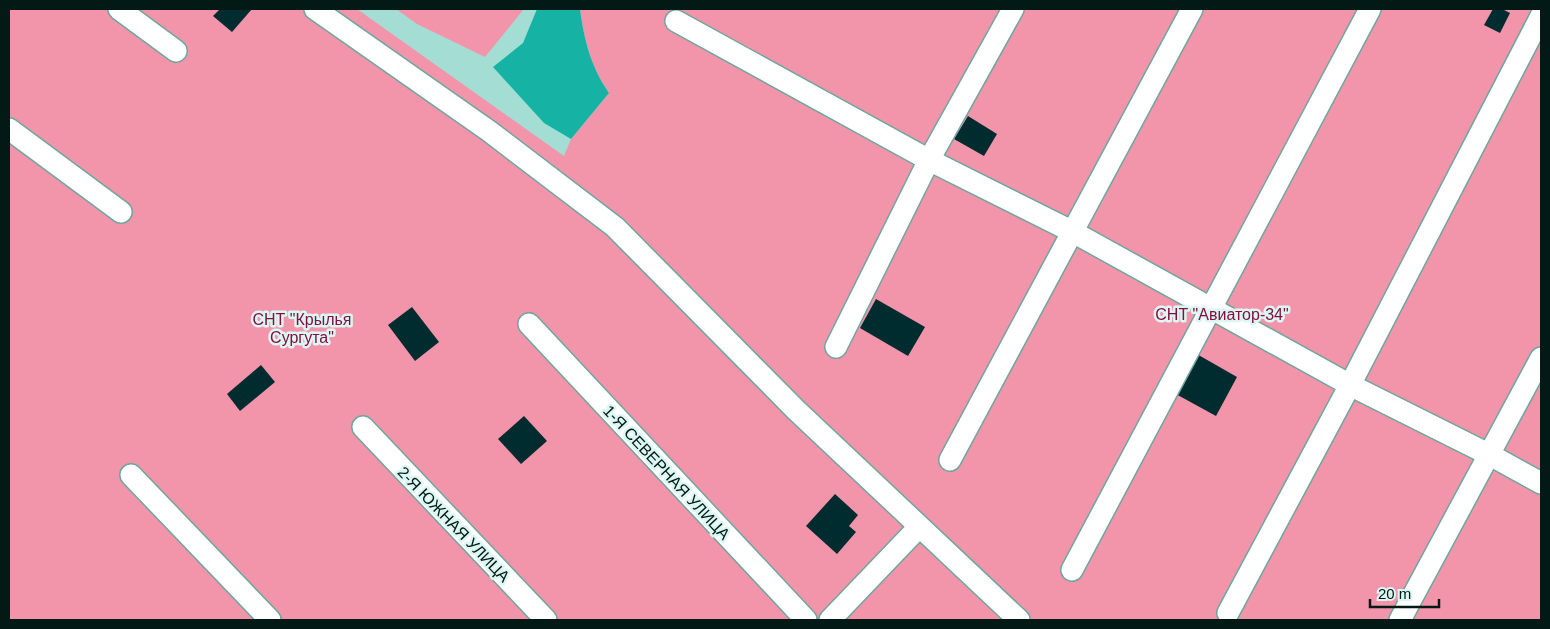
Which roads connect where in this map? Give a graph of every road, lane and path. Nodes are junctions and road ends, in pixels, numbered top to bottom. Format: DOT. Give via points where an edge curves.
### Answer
graph roads {
  1 [pos="118,9"];
  2 [pos="315,9"];
  3 [pos="1014,9"];
  4 [pos="1192,9"];
  5 [pos="1370,9"];
  6 [pos="1541,16"];
  7 [pos="676,21"];
  8 [pos="176,51"];
  9 [pos="9,130"];
  10 [pos="929,160"];
  11 [pos="121,212"];
  12 [pos="1073,232"];
  13 [pos="1211,309"];
  14 [pos="529,324"];
  15 [pos="836,346"];
  16 [pos="1541,358"];
  17 [pos="1350,385"];
  18 [pos="363,427"];
  19 [pos="1490,454"];
  20 [pos="950,460"];
  21 [pos="130,475"];
  22 [pos="1541,483"];
  23 [pos="919,527"];
  24 [pos="1072,570"];
  25 [pos="1228,613"];
  26 [pos="270,620"];
  27 [pos="546,620"];
  28 [pos="806,620"];
  29 [pos="830,620"];
  30 [pos="1019,620"];
  31 [pos="1400,620"];
  1 -- 8 [label="street"];
  2 -- 23 [label="street" via="489,131 615,227 796,410"];
  3 -- 10 [label="street"];
  4 -- 12 [label="street"];
  5 -- 13 [label="street"];
  6 -- 17 [label="street"];
  7 -- 10 [label="street"];
  9 -- 11 [label="street"];
  10 -- 12 [label="street"];
  10 -- 15 [label="street"];
  12 -- 13 [label="street"];
  12 -- 20 [label="street"];
  13 -- 17 [label="street"];
  13 -- 24 [label="street"];
  14 -- 28 [label="street, 1-Я СЕВЕРНАЯ УЛИЦА"];
  16 -- 19 [label="street"];
  17 -- 19 [label="street"];
  17 -- 25 [label="street"];
  18 -- 27 [label="street, 2-Я ЮЖНАЯ УЛИЦА"];
  19 -- 22 [label="street"];
  19 -- 31 [label="street"];
  21 -- 26 [label="street"];
  23 -- 29 [label="street"];
  23 -- 30 [label="street"];
}
